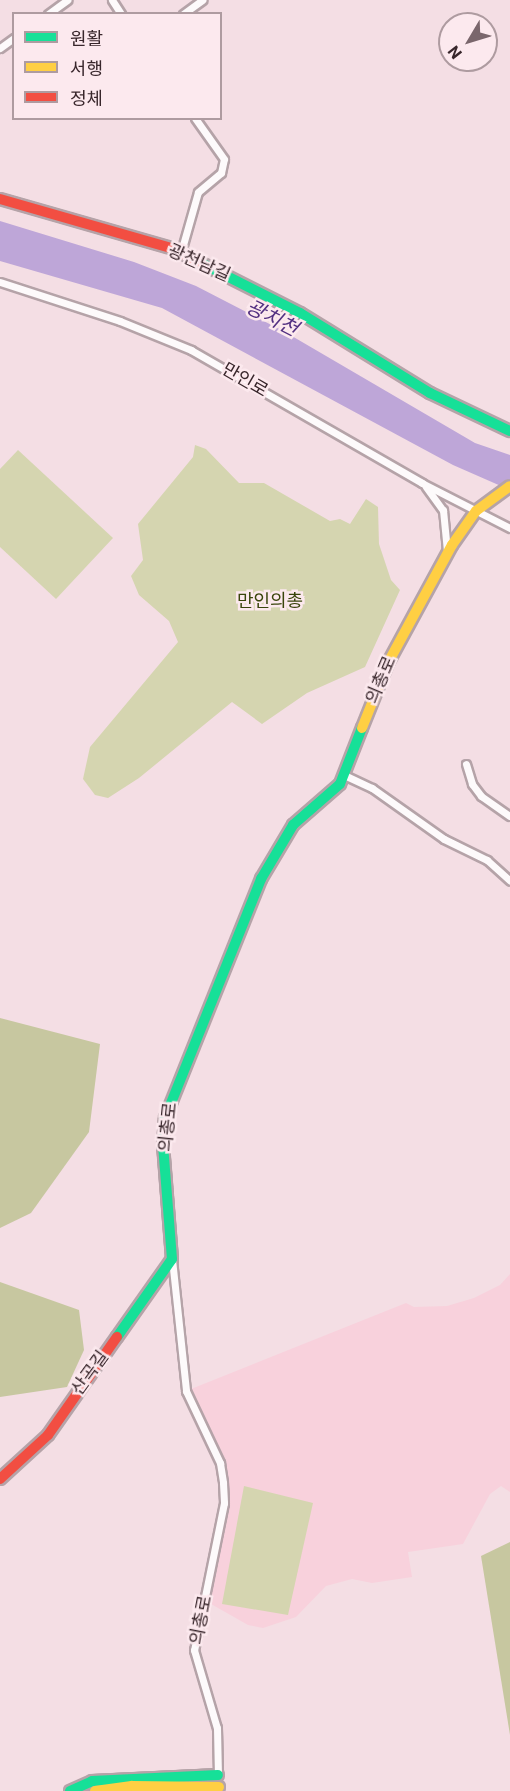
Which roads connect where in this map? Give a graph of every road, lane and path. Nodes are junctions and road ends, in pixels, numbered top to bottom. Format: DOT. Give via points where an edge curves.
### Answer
graph roads {
  1 [pos="67,0"];
  2 [pos="202,0"];
  3 [pos="51,12"];
  4 [pos="186,12"];
  5 [pos="196,120"];
  6 [pos="0,199"];
  7 [pos="182,252"];
  8 [pos="0,282"];
  9 [pos="510,431"];
  10 [pos="422,483"];
  11 [pos="510,486"];
  12 [pos="476,511"];
  13 [pos="510,528"];
  14 [pos="447,552"];
  15 [pos="466,764"];
  16 [pos="344,775"];
  17 [pos="510,816"];
  18 [pos="510,881"];
  19 [pos="172,1259"];
  20 [pos="0,1479"];
  21 [pos="218,1775"];
  22 [pos="219,1789"];
  23 [pos="70,1791"];
  24 [pos="95,1791"];
  1 -- 3 [label="street"];
  2 -- 4 [label="street"];
  5 -- 7 [label="street" via="224,159 220,173 198,192"];
  6 -- 7 [label="main road, 광천남길"];
  7 -- 9 [label="main road, 광천남길" via="300,313 430,393"];
  8 -- 10 [label="street, 만인로" via="120,321 191,350"];
  10 -- 12 [label="street, 만인로"];
  10 -- 14 [label="street" via="443,510"];
  11 -- 12 [label="main road, 의총로"];
  12 -- 13 [label="street, 만인로"];
  12 -- 14 [label="main road, 의총로"];
  14 -- 16 [label="main road, 의총로" via="389,661"];
  15 -- 17 [label="street" via="472,784 481,796"];
  16 -- 18 [label="street" via="372,788 444,839 487,860"];
  16 -- 19 [label="main road, 의총로" via="340,784 300,818 278,845 171,1094 163,1145"];
  19 -- 20 [label="main road, 산곡길" via="48,1435"];
  19 -- 21 [label="street, 의총로" via="186,1391 220,1463 223,1483 224,1503 194,1650 217,1728"];
  21 -- 22 [label="street, 의총로"];
  21 -- 23 [label="main road" via="92,1781"];
  22 -- 24 [label="main road" via="132,1786"];
}
